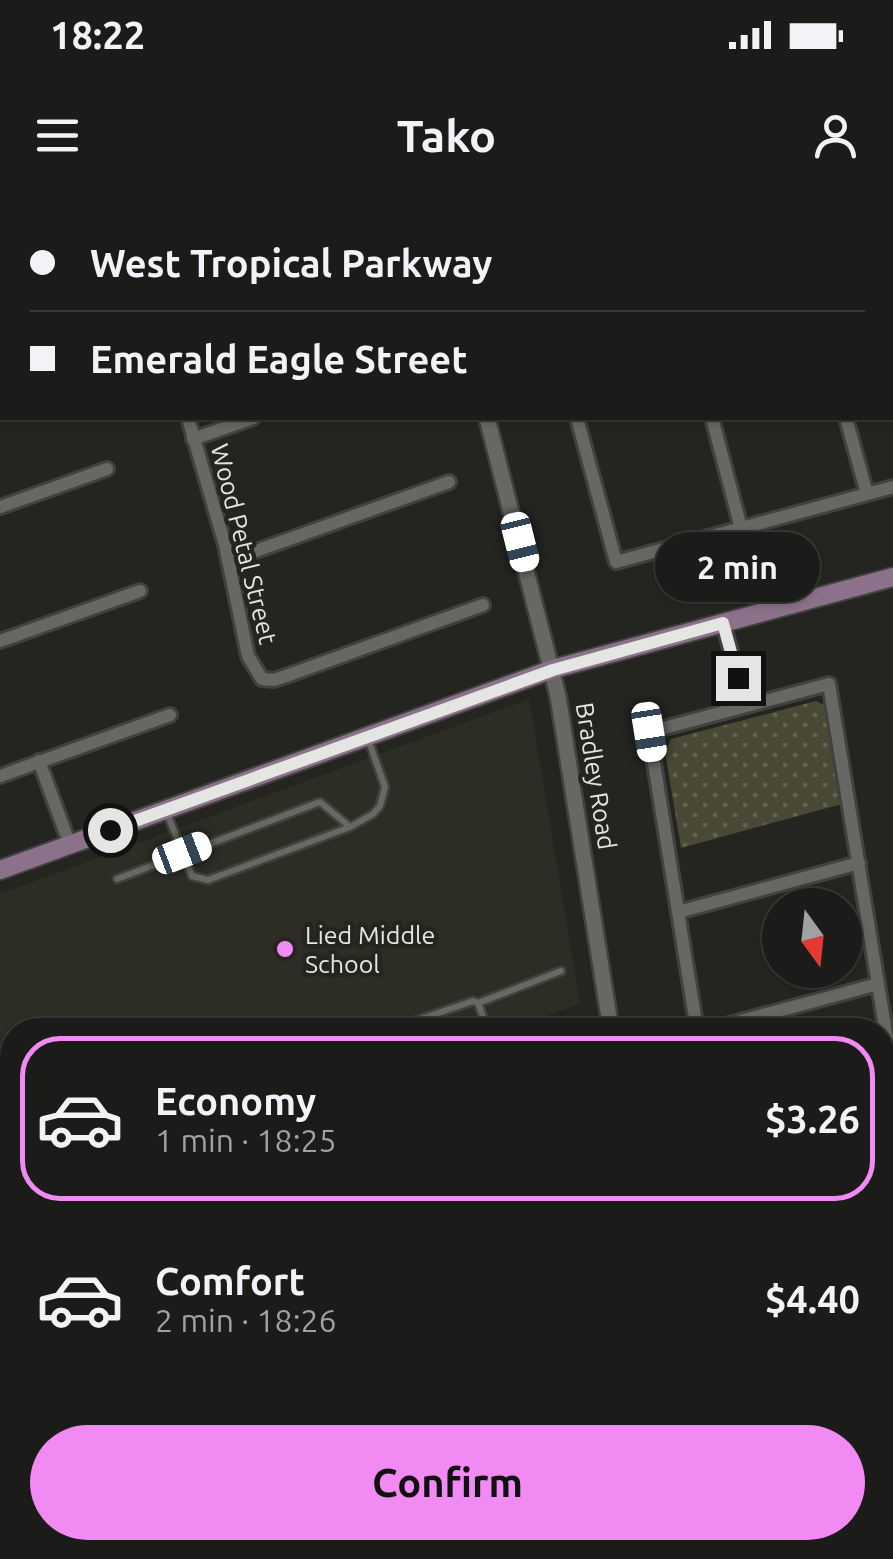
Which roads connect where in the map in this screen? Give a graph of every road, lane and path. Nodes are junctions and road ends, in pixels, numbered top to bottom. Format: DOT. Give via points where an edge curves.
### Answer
graph roads {
  1 [pos="188,420"];
  2 [pos="247,420"];
  3 [pos="487,420"];
  4 [pos="579,420"];
  5 [pos="713,420"];
  6 [pos="847,420"];
  7 [pos="193,439"];
  8 [pos="108,469"];
  9 [pos="449,482"];
  10 [pos="893,487"];
  11 [pos="866,494"];
  12 [pos="0,506"];
  13 [pos="741,528"];
  14 [pos="228,561"];
  15 [pos="893,577"];
  16 [pos="140,591"];
  17 [pos="482,604"];
  18 [pos="723,623"];
  19 [pos="0,641"];
  20 [pos="553,670"];
  21 [pos="746,706"];
  22 [pos="170,714"];
  23 [pos="367,737"];
  24 [pos="40,762"];
  25 [pos="0,776"];
  26 [pos="165,810"];
  27 [pos="350,827"];
  28 [pos="70,845"];
  29 [pos="182,853"];
  30 [pos="858,863"];
  31 [pos="0,870"];
  32 [pos="117,879"];
  33 [pos="678,912"];
  34 [pos="562,970"];
  35 [pos="878,984"];
  36 [pos="478,1003"];
  37 [pos="420,1018"];
  38 [pos="484,1018"];
  39 [pos="609,1018"];
  40 [pos="695,1018"];
  41 [pos="752,1018"];
  42 [pos="884,1018"];
  1 -- 7 [label="street, Wood Petal Street"];
  2 -- 7 [label="street"];
  3 -- 20 [label="street, Bradley Road"];
  4 -- 13 [label="street" via="616,562"];
  5 -- 13 [label="street"];
  6 -- 11 [label="street"];
  7 -- 14 [label="street, Wood Petal Street"];
  8 -- 12 [label="street"];
  9 -- 14 [label="street"];
  10 -- 11 [label="street"];
  11 -- 13 [label="street"];
  14 -- 17 [label="street, Wood Petal Street" via="248,656 262,678 286,676"];
  15 -- 18 [label="main road"];
  16 -- 19 [label="street"];
  18 -- 20 [label="main road"];
  18 -- 21 [label="street"];
  20 -- 23 [label="main road"];
  20 -- 39 [label="street, Bradley Road"];
  21 -- 30 [label="street" via="830,684"];
  21 -- 33 [label="street" via="649,732"];
  22 -- 24 [label="street"];
  23 -- 26 [label="main road"];
  23 -- 27 [label="lane" via="384,796 372,814"];
  24 -- 25 [label="street"];
  24 -- 28 [label="street"];
  26 -- 28 [label="main road"];
  26 -- 29 [label="lane"];
  27 -- 29 [label="lane" via="320,802"];
  27 -- 29 [label="lane" via="208,880 192,876"];
  28 -- 31 [label="main road"];
  29 -- 32 [label="lane"];
  30 -- 33 [label="street"];
  30 -- 35 [label="street"];
  33 -- 40 [label="street"];
  34 -- 36 [label="lane"];
  35 -- 41 [label="street"];
  35 -- 42 [label="street"];
  36 -- 37 [label="lane" via="461,1002"];
  36 -- 38 [label="lane"];
}
